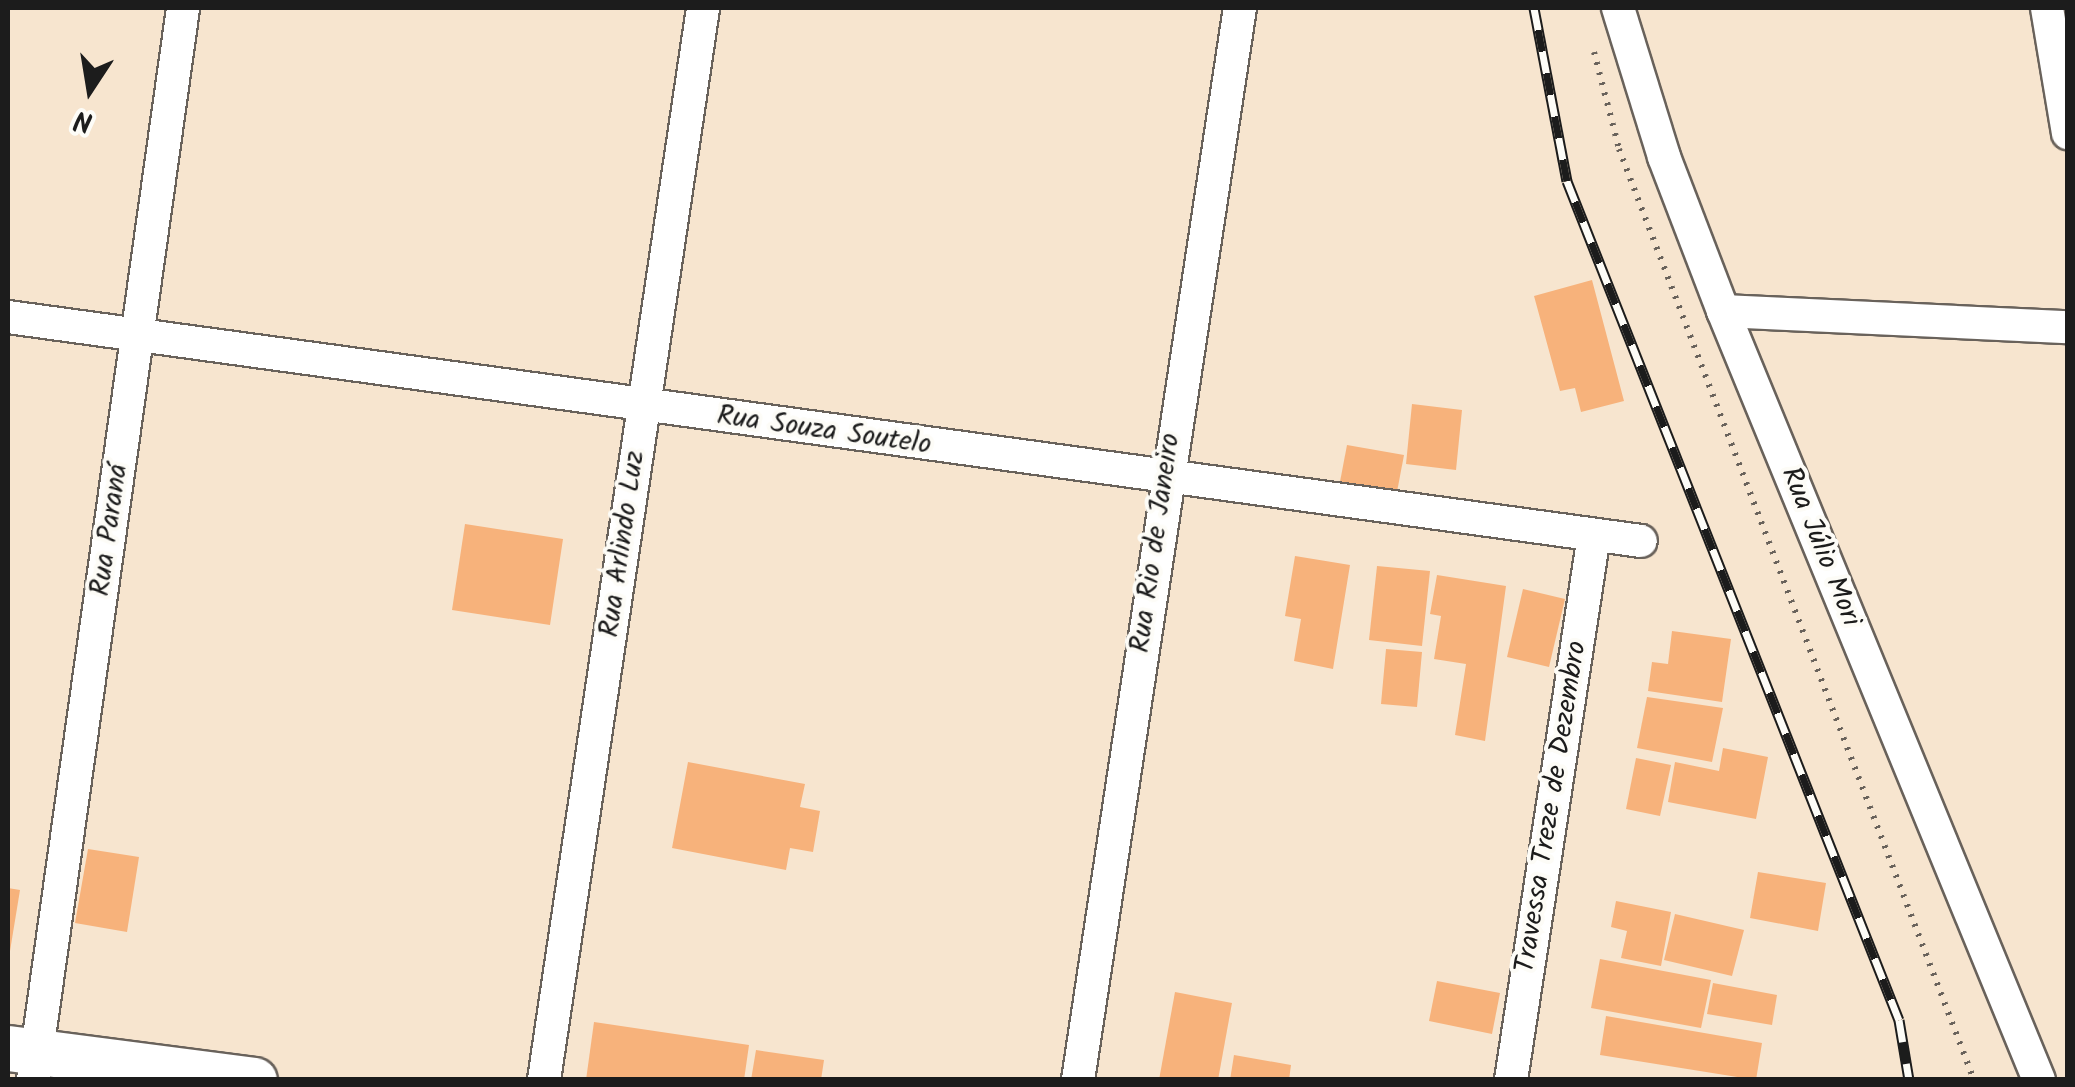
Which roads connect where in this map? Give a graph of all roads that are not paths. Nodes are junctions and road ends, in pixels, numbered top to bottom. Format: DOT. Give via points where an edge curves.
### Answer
graph roads {
  1 [pos="183,8"];
  2 [pos="703,8"];
  3 [pos="1240,8"];
  4 [pos="1618,8"];
  5 [pos="2048,8"];
  6 [pos="2068,133"];
  7 [pos="1723,312"];
  8 [pos="8,317"];
  9 [pos="2068,328"];
  10 [pos="138,335"];
  11 [pos="644,406"];
  12 [pos="1166,479"];
  13 [pos="1594,535"];
  14 [pos="1641,541"];
  15 [pos="26,1060"];
  16 [pos="254,1080"];
  17 [pos="544,1080"];
  18 [pos="1078,1080"];
  19 [pos="1511,1080"];
  20 [pos="2039,1080"];
  1 -- 10 [label="street, Rua Paraná"];
  2 -- 11 [label="street, Rua Arlindo Luz"];
  3 -- 12 [label="street, Rua Rio de Janeiro"];
  4 -- 7 [label="street, Rua Júlio Mori" via="1664,157"];
  5 -- 6 [label="street"];
  7 -- 9 [label="street"];
  7 -- 20 [label="street, Rua Júlio Mori"];
  8 -- 10 [label="street, Rua Souza Soutelo"];
  10 -- 11 [label="street, Rua Souza Soutelo"];
  10 -- 15 [label="street, Rua Paraná"];
  11 -- 12 [label="street, Rua Souza Soutelo"];
  11 -- 17 [label="street, Rua Arlindo Luz"];
  12 -- 13 [label="street, Rua Souza Soutelo"];
  12 -- 18 [label="street, Rua Rio de Janeiro"];
  13 -- 14 [label="street, Rua Souza Soutelo"];
  13 -- 19 [label="street, Travessa Treze de Dezembro"];
  15 -- 16 [label="street"];
}
